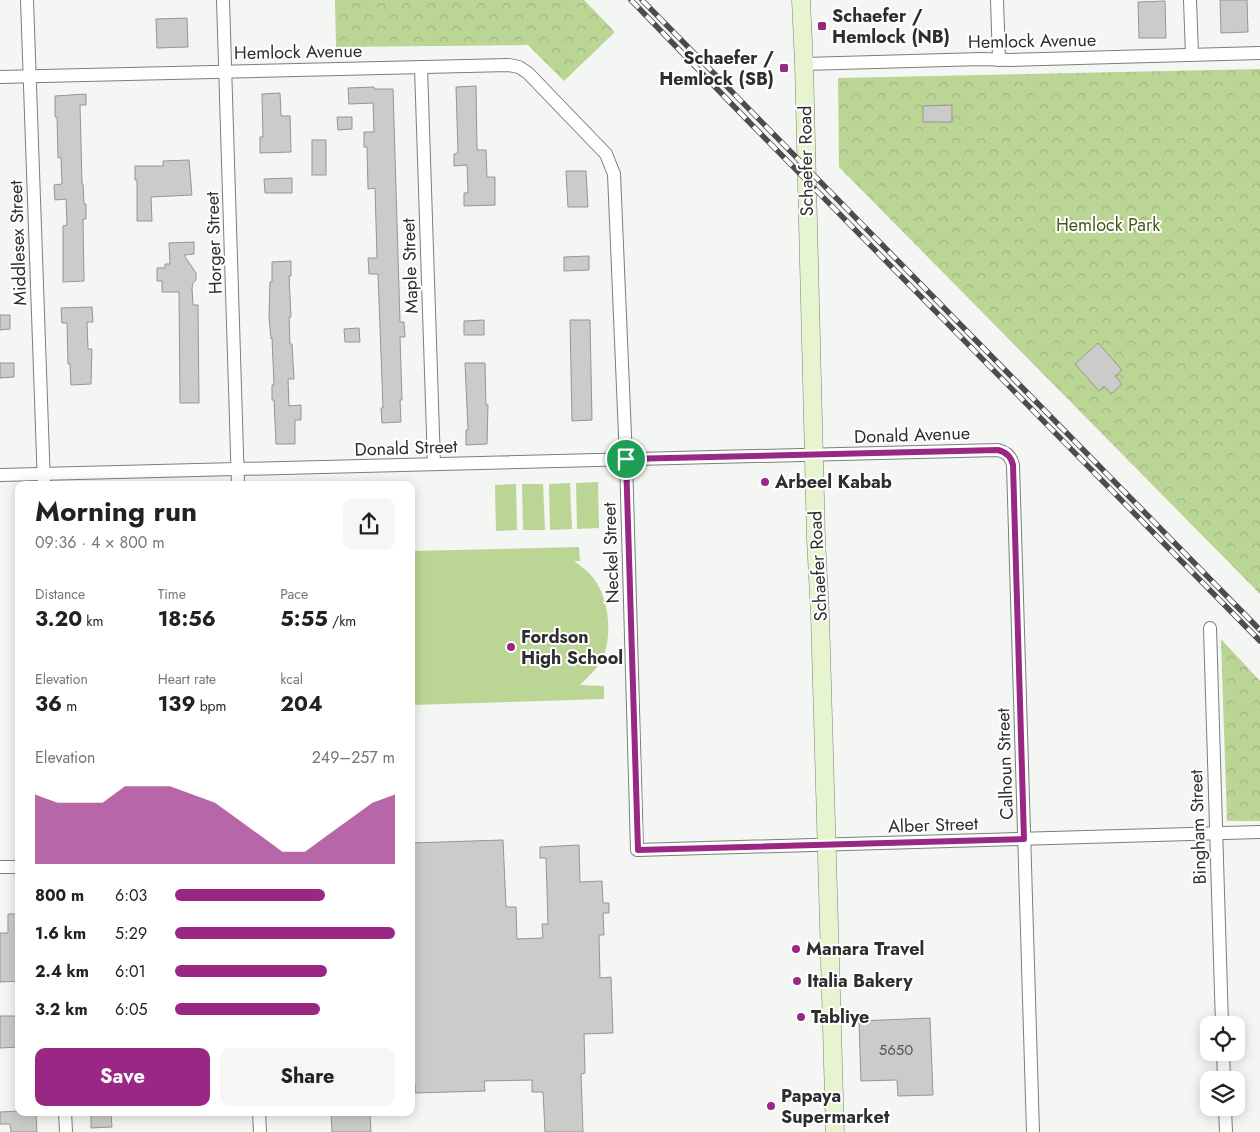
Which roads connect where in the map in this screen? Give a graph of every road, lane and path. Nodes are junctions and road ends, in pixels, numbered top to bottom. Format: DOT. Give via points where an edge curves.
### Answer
graph roads {
  1 [pos="27,0"];
  2 [pos="224,0"];
  3 [pos="801,0"];
  4 [pos="997,0"];
  5 [pos="1190,0"];
  6 [pos="1260,53"];
  7 [pos="1192,55"];
  8 [pos="999,60"];
  9 [pos="804,64"];
  10 [pos="422,67"];
  11 [pos="226,71"];
  12 [pos="30,76"];
  13 [pos="0,77"];
  14 [pos="574,120"];
  15 [pos="814,455"];
  16 [pos="1010,456"];
  17 [pos="626,459"];
  18 [pos="434,464"];
  19 [pos="238,469"];
  20 [pos="0,475"];
  21 [pos="44,479"];
  22 [pos="238,481"];
  23 [pos="1210,628"];
  24 [pos="1260,832"];
  25 [pos="1216,834"];
  26 [pos="1024,839"];
  27 [pos="826,846"];
  28 [pos="638,850"];
  29 [pos="0,867"];
  30 [pos="15,867"];
  31 [pos="1222,1016"];
  32 [pos="65,1116"];
  33 [pos="259,1116"];
  34 [pos="1225,1116"];
  35 [pos="66,1132"];
  36 [pos="260,1132"];
  37 [pos="835,1132"];
  38 [pos="1033,1132"];
  39 [pos="1226,1132"];
  1 -- 12 [label="street, Middlesex Street"];
  2 -- 11 [label="street, Horger Street"];
  3 -- 9 [label="main road, Schaefer Road"];
  4 -- 8 [label="street"];
  5 -- 7 [label="street"];
  6 -- 7 [label="street, Hemlock Avenue"];
  7 -- 8 [label="street, Hemlock Avenue"];
  8 -- 9 [label="street, Hemlock Avenue"];
  9 -- 15 [label="main road, Schaefer Road"];
  10 -- 11 [label="street, Hemlock Avenue"];
  10 -- 14 [label="street, Hemlock Avenue" via="515,66 528,73"];
  10 -- 18 [label="street, Maple Street"];
  11 -- 12 [label="street, Hemlock Avenue"];
  11 -- 19 [label="street, Horger Street"];
  12 -- 13 [label="street, Hemlock Avenue"];
  12 -- 21 [label="street, Middlesex Street"];
  14 -- 17 [label="street, Neckel Street" via="606,154 614,174"];
  15 -- 16 [label="street, Donald Avenue" via="998,450"];
  15 -- 17 [label="street, Donald Street"];
  15 -- 27 [label="main road, Schaefer Road"];
  16 -- 26 [label="street, Calhoun Street" via="1013,465"];
  17 -- 18 [label="street, Donald Street"];
  17 -- 28 [label="street, Neckel Street"];
  18 -- 19 [label="street, Donald Street"];
  19 -- 21 [label="street, Donald Street"];
  19 -- 22 [label="street, Horger Street"];
  20 -- 21 [label="street, Donald Street"];
  23 -- 25 [label="street, Bingham Street"];
  24 -- 25 [label="street, Alber Street"];
  25 -- 26 [label="street, Alber Street"];
  25 -- 31 [label="street, Bingham Street"];
  26 -- 27 [label="street, Alber Street"];
  26 -- 38 [label="street, Calhoun Street"];
  27 -- 28 [label="street, Alber Street"];
  27 -- 37 [label="main road, Schaefer Road"];
  29 -- 30 [label="street"];
  32 -- 35 [label="street"];
  33 -- 36 [label="street"];
  34 -- 39 [label="street"];
}
